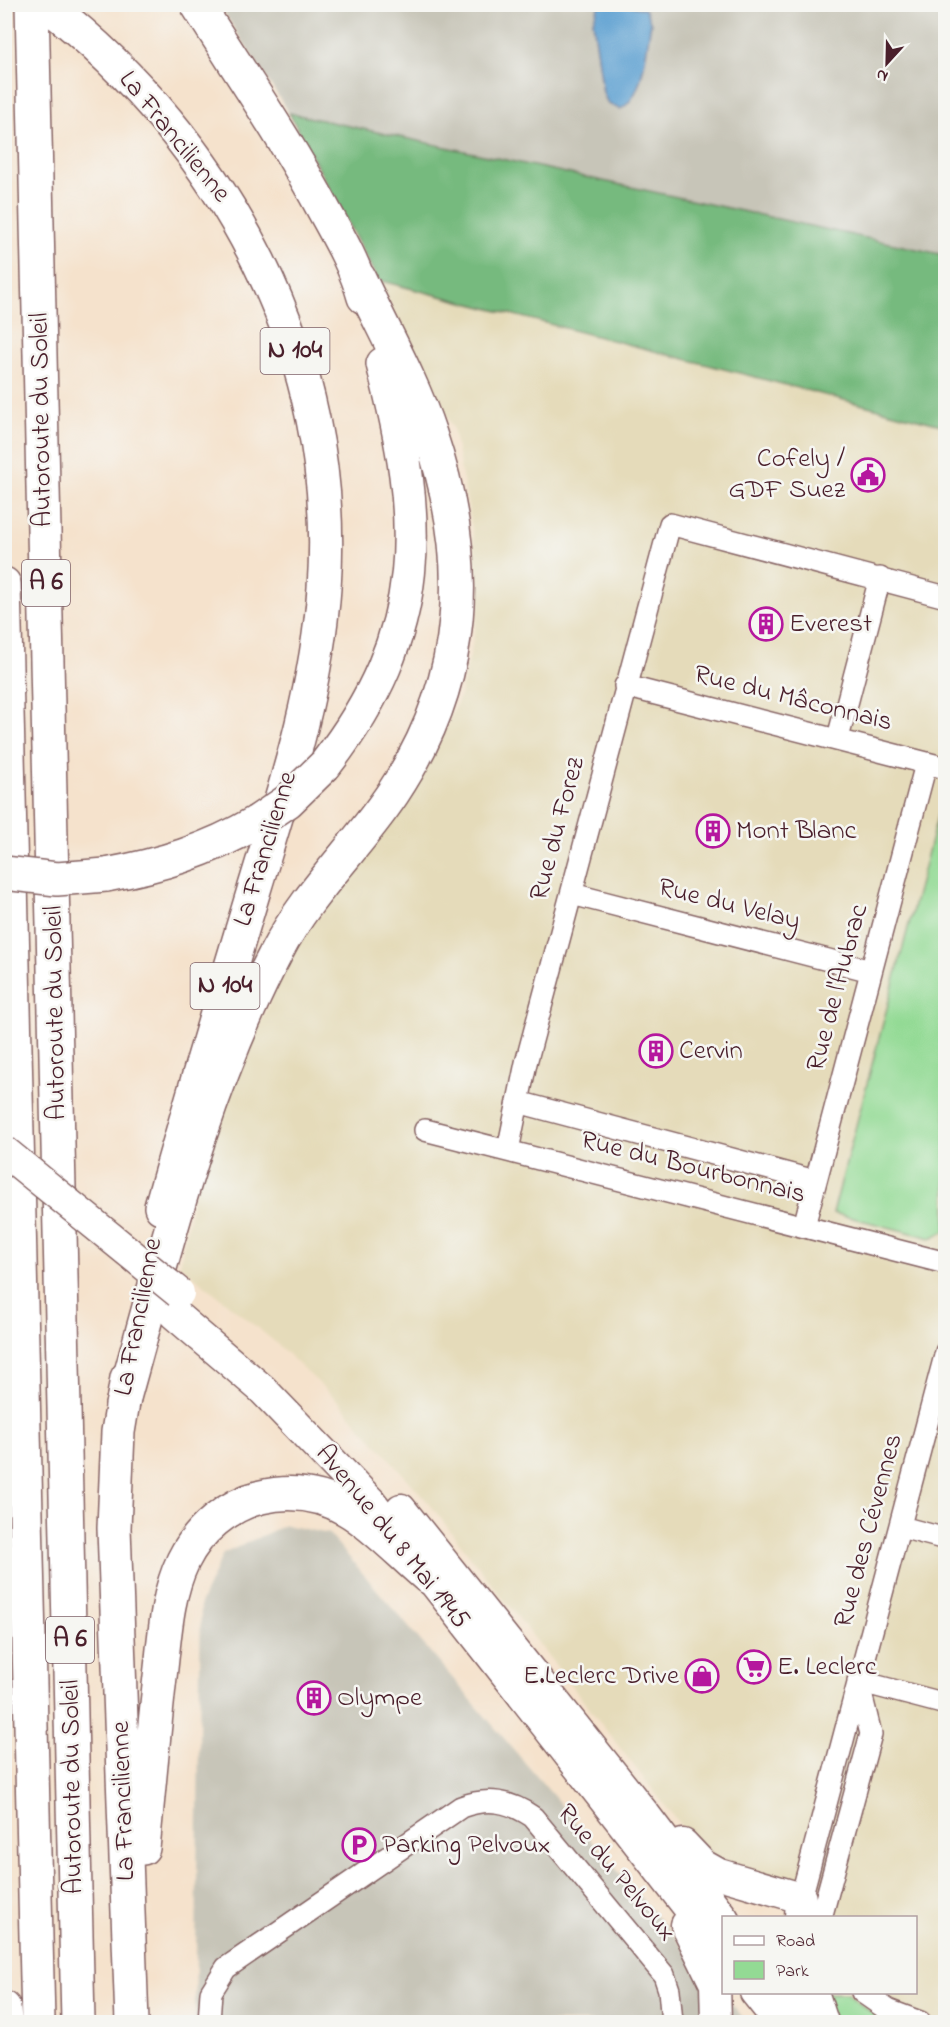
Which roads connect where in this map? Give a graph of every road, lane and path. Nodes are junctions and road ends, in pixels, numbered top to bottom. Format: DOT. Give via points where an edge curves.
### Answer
graph roads {
  1 [pos="32,4"];
  2 [pos="46,4"];
  3 [pos="197,4"];
  4 [pos="359,278"];
  5 [pos="880,579"];
  6 [pos="4,584"];
  7 [pos="945,597"];
  8 [pos="625,686"];
  9 [pos="838,738"];
  10 [pos="936,766"];
  11 [pos="4,873"];
  12 [pos="572,894"];
  13 [pos="871,971"];
  14 [pos="518,1102"];
  15 [pos="425,1130"];
  16 [pos="508,1149"];
  17 [pos="4,1151"];
  18 [pos="4,1177"];
  19 [pos="815,1181"];
  20 [pos="804,1226"];
  21 [pos="945,1263"];
  22 [pos="177,1303"];
  23 [pos="945,1352"];
  24 [pos="122,1405"];
  25 [pos="901,1527"];
  26 [pos="945,1539"];
  27 [pos="428,1578"];
  28 [pos="858,1681"];
  29 [pos="945,1704"];
  30 [pos="643,1812"];
  31 [pos="660,1875"];
  32 [pos="807,1911"];
  33 [pos="722,1918"];
  34 [pos="722,1952"];
  35 [pos="131,1966"];
  36 [pos="757,1994"];
  37 [pos="782,1994"];
  38 [pos="814,1994"];
  39 [pos="865,1994"];
  40 [pos="4,2008"];
  41 [pos="5,2022"];
  42 [pos="38,2022"];
  43 [pos="78,2022"];
  44 [pos="132,2022"];
  45 [pos="209,2022"];
  46 [pos="672,2022"];
  47 [pos="716,2022"];
  48 [pos="779,2022"];
  49 [pos="803,2022"];
  50 [pos="823,2022"];
  51 [pos="920,2022"];
  1 -- 43 [label="highway, Autoroute du Soleil / A 6"];
  2 -- 24 [label="highway, La Francilienne / N 104" via="87,36 132,80 198,158 255,251 285,322 306,392 319,462 325,539 320,634 302,729 151,1244"];
  3 -- 4 [label="highway" via="297,161"];
  4 -- 11 [label="highway, bridge" via="402,444 409,484 410,548 403,613 381,676 358,722 325,765 288,801 212,847 106,875 57,879"];
  4 -- 24 [label="highway" via="417,401 439,463 458,559 453,655 439,705 412,763 375,818 297,918 278,947 246,1015 191,1161"];
  5 -- 7 [label="street"];
  5 -- 8 [label="street, Rue du Forez" via="670,524"];
  5 -- 9 [label="street"];
  6 -- 42 [label="highway, Autoroute du Soleil / A 6"];
  8 -- 9 [label="street, Rue du Mâconnais"];
  8 -- 12 [label="street, Rue du Forez"];
  9 -- 10 [label="street, Rue du Mâconnais"];
  10 -- 13 [label="street, Rue de l'Aubrac"];
  12 -- 13 [label="street, Rue du Velay"];
  12 -- 14 [label="street, Rue du Forez"];
  13 -- 19 [label="street, Rue de l'Aubrac"];
  14 -- 16 [label="street, Rue du Forez"];
  14 -- 19 [label="street, Rue du Bourbonnais"];
  15 -- 16 [label="street, Rue du Bourbonnais"];
  16 -- 20 [label="street, Rue du Bourbonnais"];
  17 -- 22 [label="main road, Avenue du 8 Mai 1945, bridge"];
  18 -- 22 [label="main road, Avenue du 8 Mai 1945"];
  19 -- 20 [label="street, Rue de l'Aubrac"];
  20 -- 21 [label="street, Rue du Bourbonnais"];
  22 -- 27 [label="main road, Avenue du 8 Mai 1945" via="371,1502"];
  22 -- 30 [label="main road, Avenue du 8 Mai 1945" via="272,1371 381,1486"];
  23 -- 25 [label="street, Rue des Cévennes"];
  24 -- 35 [label="highway, La Francilienne / N 104" via="114,1528"];
  25 -- 26 [label="street"];
  25 -- 28 [label="street, Rue des Cévennes"];
  27 -- 31 [label="main road, Avenue du 8 Mai 1945"];
  27 -- 35 [label="highway" via="351,1511 317,1496 276,1494 238,1505 223,1514 193,1544 177,1579 166,1629"];
  28 -- 29 [label="street"];
  28 -- 32 [label="street, Rue des Cévennes"];
  30 -- 32 [label="main road" via="718,1874"];
  30 -- 33 [label="main road, Avenue du 8 Mai 1945"];
  31 -- 34 [label="main road, Avenue du 8 Mai 1945"];
  31 -- 47 [label="main road" via="715,1984"];
  35 -- 44 [label="highway, La Francilienne / N 104"];
  36 -- 48 [label="main road"];
  37 -- 49 [label="main road"];
  38 -- 50 [label="main road"];
  39 -- 51 [label="street" via="888,2010"];
  40 -- 41 [label="highway"];
  45 -- 46 [label="street, Rue du Pelvoux" via="211,1992 226,1968 461,1807 496,1801 518,1807 533,1817 664,1975"];
}
